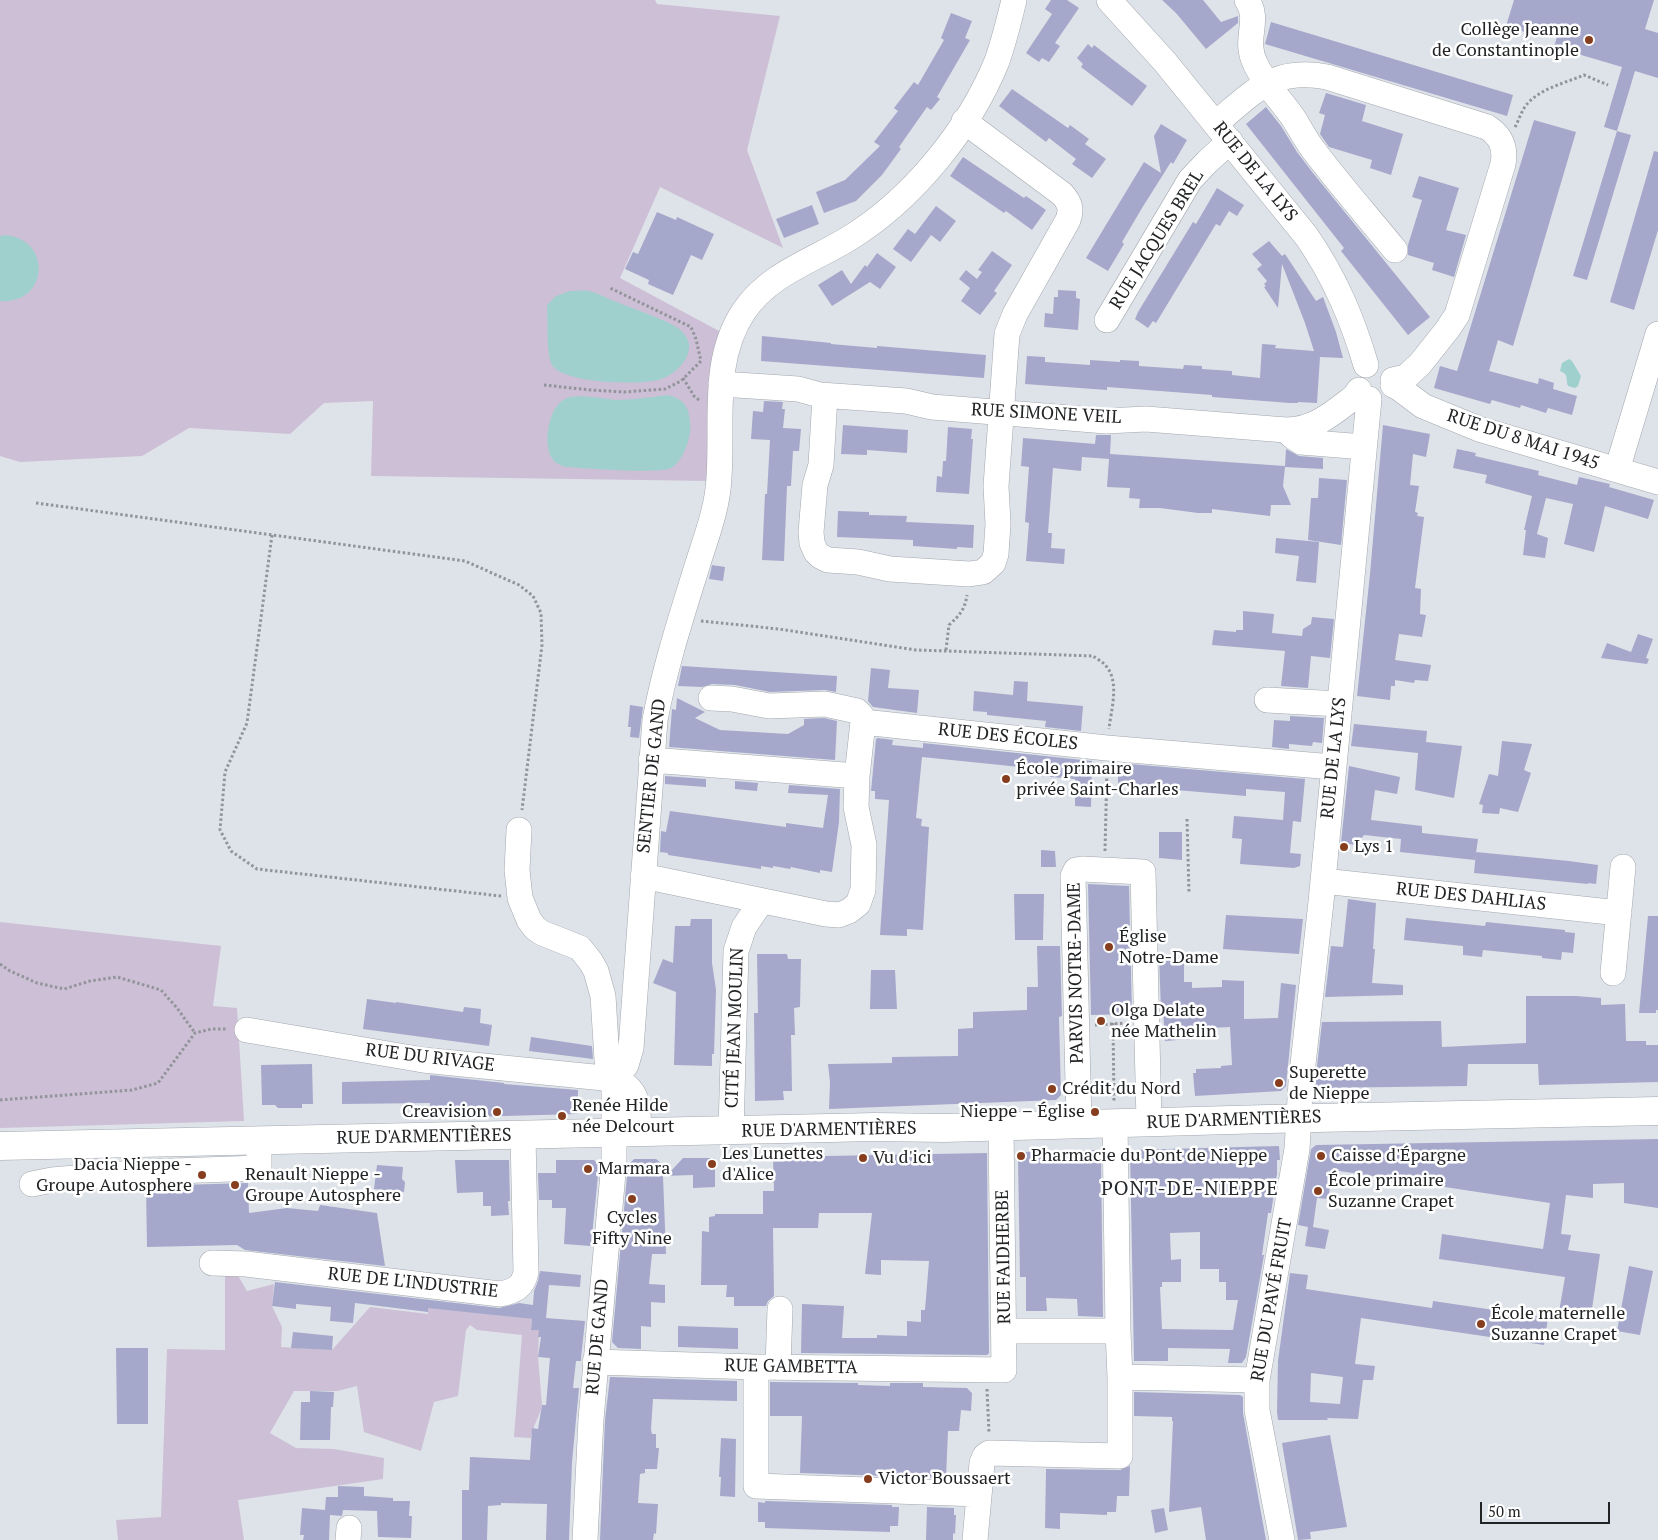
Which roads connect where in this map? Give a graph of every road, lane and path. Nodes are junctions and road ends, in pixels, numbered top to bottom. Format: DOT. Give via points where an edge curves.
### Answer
graph roads {
  1 [pos="1014,0"];
  2 [pos="1109,0"];
  3 [pos="1254,3"];
  4 [pos="1267,83"];
  5 [pos="1608,85"];
  6 [pos="964,121"];
  7 [pos="1223,132"];
  8 [pos="1504,151"];
  9 [pos="1395,250"];
  10 [pos="610,288"];
  11 [pos="1107,320"];
  12 [pos="1658,334"];
  13 [pos="1366,365"];
  14 [pos="683,378"];
  15 [pos="1393,383"];
  16 [pos="721,384"];
  17 [pos="544,385"];
  18 [pos="1364,394"];
  19 [pos="825,396"];
  20 [pos="703,402"];
  21 [pos="1001,412"];
  22 [pos="1286,430"];
  23 [pos="1364,447"];
  24 [pos="1617,470"];
  25 [pos="1658,482"];
  26 [pos="36,503"];
  27 [pos="272,535"];
  28 [pos="969,574"];
  29 [pos="681,618"];
  30 [pos="946,650"];
  31 [pos="712,698"];
  32 [pos="1267,700"];
  33 [pos="1339,704"];
  34 [pos="862,722"];
  35 [pos="1107,748"];
  36 [pos="651,760"];
  37 [pos="1333,767"];
  38 [pos="857,776"];
  39 [pos="1187,819"];
  40 [pos="519,830"];
  41 [pos="1623,867"];
  42 [pos="1105,870"];
  43 [pos="643,876"];
  44 [pos="1322,882"];
  45 [pos="1189,893"];
  46 [pos="520,898"];
  47 [pos="761,902"];
  48 [pos="1619,913"];
  49 [pos="0,964"];
  50 [pos="1613,973"];
  51 [pos="1147,1022"];
  52 [pos="1113,1024"];
  53 [pos="1076,1026"];
  54 [pos="247,1030"];
  55 [pos="195,1033"];
  56 [pos="614,1079"];
  57 [pos="0,1100"];
  58 [pos="1658,1111"];
  59 [pos="1114,1114"];
  60 [pos="1298,1118"];
  61 [pos="1150,1122"];
  62 [pos="1079,1124"];
  63 [pos="1001,1127"];
  64 [pos="731,1131"];
  65 [pos="626,1133"];
  66 [pos="523,1136"];
  67 [pos="260,1141"];
  68 [pos="0,1146"];
  69 [pos="32,1184"];
  70 [pos="212,1263"];
  71 [pos="780,1309"];
  72 [pos="1005,1331"];
  73 [pos="1118,1331"];
  74 [pos="595,1362"];
  75 [pos="767,1367"];
  76 [pos="986,1370"];
  77 [pos="1120,1377"];
  78 [pos="1257,1380"];
  79 [pos="993,1453"];
  80 [pos="979,1494"];
  81 [pos="584,1540"];
  82 [pos="975,1540"];
  83 [pos="1282,1540"];
  1 -- 6 [label="street, SENTIER DE GAND" via="996,62"];
  2 -- 7 [label="street, RUE DE LA LYS"];
  3 -- 4 [label="street" via="1250,49"];
  4 -- 7 [label="street, RUE JACQUES BREL"];
  4 -- 8 [label="street, RUE JACQUES BREL" via="1294,74 1327,77 1487,127 1496,134"];
  4 -- 9 [label="street" via="1314,151"];
  5 -- 8 [label="path" via="1584,75 1544,90 1526,104"];
  6 -- 16 [label="street, SENTIER DE GAND" via="930,167 882,215 760,292 744,310 730,337"];
  6 -- 21 [label="street" via="1062,194 1071,209 1010,325"];
  7 -- 11 [label="street, RUE JACQUES BREL" via="1206,162 1190,180"];
  7 -- 13 [label="street, RUE DE LA LYS" via="1321,258 1344,301"];
  8 -- 15 [label="street" via="1504,164 1457,315 1420,364"];
  10 -- 14 [label="path" via="690,327 701,361"];
  12 -- 24 [label="street"];
  13 -- 15 [label="street" via="1384,365 1390,370"];
  13 -- 18 [label="street" via="1357,376 1357,383"];
  14 -- 17 [label="path" via="664,389 624,392"];
  14 -- 20 [label="path" via="694,396"];
  15 -- 18 [label="street" via="1384,397 1376,399"];
  15 -- 24 [label="street, RUE DU 8 MAI 1945" via="1423,406 1468,425"];
  16 -- 19 [label="street, RUE SIMONE VEIL" via="803,390"];
  16 -- 29 [label="street, SENTIER DE GAND" via="717,496"];
  18 -- 22 [label="street, RUE SIMONE VEIL" via="1314,425"];
  18 -- 23 [label="street, RUE DE LA LYS"];
  19 -- 21 [label="street, RUE SIMONE VEIL"];
  19 -- 28 [label="street" via="821,465 815,485 811,532 816,552 833,561 890,569"];
  21 -- 22 [label="street, RUE SIMONE VEIL"];
  21 -- 28 [label="street" via="996,554 986,570"];
  22 -- 23 [label="street" via="1301,442"];
  23 -- 33 [label="street, RUE DE LA LYS"];
  24 -- 25 [label="street, RUE DU 8 MAI 1945"];
  26 -- 27 [label="path"];
  27 -- 40 [label="path" via="465,562 519,585 533,596 541,613 542,645"];
  27 -- 46 [label="path" via="247,723 225,772 220,830 231,851 257,869"];
  28 -- 30 [label="path" via="966,604 949,625"];
  29 -- 30 [label="path" via="916,650"];
  29 -- 36 [label="street, SENTIER DE GAND" via="660,691"];
  30 -- 35 [label="path" via="1093,656 1111,672 1114,686"];
  31 -- 34 [label="street" via="769,706 825,704 857,711"];
  32 -- 33 [label="street"];
  33 -- 37 [label="street, RUE DE LA LYS"];
  34 -- 35 [label="street, RUE DES ÉCOLES"];
  34 -- 38 [label="street"];
  35 -- 37 [label="street, RUE DES ÉCOLES"];
  35 -- 42 [label="path"];
  36 -- 38 [label="street"];
  36 -- 43 [label="street, SENTIER DE GAND"];
  37 -- 44 [label="street, RUE DE LA LYS"];
  38 -- 47 [label="street" via="856,807 864,845 863,890 858,904 844,914 832,915"];
  39 -- 45 [label="path"];
  40 -- 46 [label="street" via="517,870"];
  41 -- 48 [label="street"];
  42 -- 51 [label="street, PARVIS NOTRE-DAME" via="1143,872"];
  42 -- 53 [label="street, PARVIS NOTRE-DAME" via="1079,869 1073,876"];
  43 -- 47 [label="street"];
  43 -- 56 [label="street, SENTIER DE GAND" via="631,1048 626,1065"];
  44 -- 48 [label="street, RUE DES DAHLIAS"];
  44 -- 60 [label="street, RUE DE LA LYS"];
  46 -- 56 [label="street" via="535,928 580,948 591,962 603,996 607,1060"];
  47 -- 64 [label="street, CITÉ JEAN MOULIN" via="744,927 736,951"];
  48 -- 50 [label="street"];
  49 -- 55 [label="path" via="37,983 64,989 117,977 161,990"];
  51 -- 52 [label="path"];
  51 -- 61 [label="street, PARVIS NOTRE-DAME"];
  52 -- 53 [label="path"];
  52 -- 59 [label="path"];
  53 -- 62 [label="street, PARVIS NOTRE-DAME"];
  54 -- 55 [label="path" via="211,1029"];
  54 -- 56 [label="street, RUE DU RIVAGE" via="423,1060"];
  55 -- 57 [label="path" via="158,1083 132,1090"];
  56 -- 65 [label="street"];
  58 -- 60 [label="main road, RUE D'ARMENTIÈRES"];
  59 -- 61 [label="main road, RUE D'ARMENTIÈRES"];
  59 -- 62 [label="main road, RUE D'ARMENTIÈRES"];
  59 -- 73 [label="street"];
  60 -- 61 [label="main road, RUE D'ARMENTIÈRES"];
  60 -- 78 [label="street, RUE DU PAVÉ FRUIT" via="1297,1149"];
  62 -- 63 [label="main road, RUE D'ARMENTIÈRES"];
  63 -- 64 [label="main road, RUE D'ARMENTIÈRES"];
  63 -- 72 [label="street, RUE FAIDHERBE"];
  64 -- 65 [label="main road, RUE D'ARMENTIÈRES"];
  65 -- 66 [label="main road, RUE D'ARMENTIÈRES"];
  65 -- 74 [label="street, RUE DE GAND" via="614,1162"];
  66 -- 67 [label="main road, RUE D'ARMENTIÈRES"];
  66 -- 70 [label="street, RUE DE L'INDUSTRIE" via="526,1272 522,1284 510,1292 500,1294 246,1264"];
  67 -- 68 [label="main road, RUE D'ARMENTIÈRES"];
  67 -- 69 [label="street" via="259,1168 145,1172"];
  71 -- 75 [label="street"];
  72 -- 73 [label="street"];
  72 -- 76 [label="street, RUE FAIDHERBE" via="1004,1370"];
  73 -- 77 [label="street"];
  74 -- 75 [label="street, RUE GAMBETTA"];
  74 -- 81 [label="street, RUE DE GAND"];
  75 -- 76 [label="street, RUE GAMBETTA"];
  75 -- 80 [label="street" via="756,1486"];
  76 -- 79 [label="path"];
  77 -- 78 [label="street"];
  77 -- 79 [label="street" via="1120,1456"];
  78 -- 83 [label="street, RUE DU PAVÉ FRUIT" via="1258,1410"];
  79 -- 80 [label="street" via="982,1463"];
  80 -- 82 [label="street"];
}
